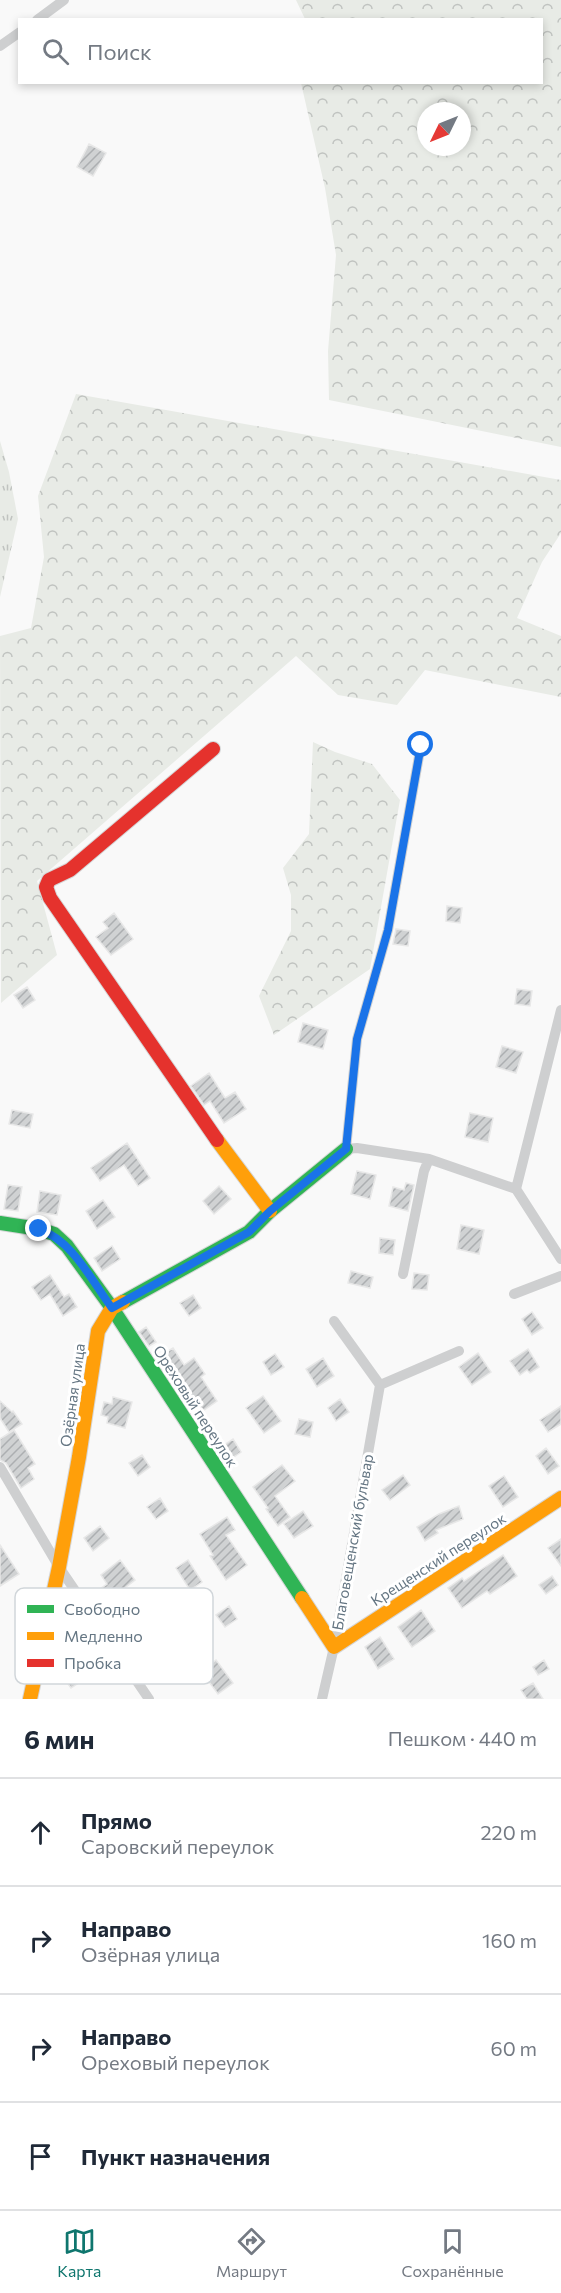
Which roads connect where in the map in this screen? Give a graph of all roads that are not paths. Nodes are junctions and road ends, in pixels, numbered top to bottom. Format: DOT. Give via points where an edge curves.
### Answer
graph roads {
  1 [pos="64,0"];
  2 [pos="40,18"];
  3 [pos="18,33"];
  4 [pos="0,46"];
  5 [pos="421,745"];
  6 [pos="213,749"];
  7 [pos="561,1010"];
  8 [pos="346,1149"];
  9 [pos="429,1159"];
  10 [pos="516,1189"];
  11 [pos="270,1211"];
  12 [pos="0,1222"];
  13 [pos="561,1259"];
  14 [pos="403,1274"];
  15 [pos="561,1276"];
  16 [pos="514,1294"];
  17 [pos="112,1308"];
  18 [pos="334,1321"];
  19 [pos="459,1351"];
  20 [pos="380,1385"];
  21 [pos="0,1467"];
  22 [pos="561,1498"];
  23 [pos="59,1567"];
  24 [pos="54,1588"];
  25 [pos="73,1588"];
  26 [pos="334,1647"];
  27 [pos="33,1684"];
  28 [pos="139,1684"];
  29 [pos="30,1699"];
  30 [pos="149,1699"];
  31 [pos="322,1699"];
  1 -- 2 [label="street"];
  3 -- 4 [label="street"];
  5 -- 8 [label="street" via="388,930 357,1039"];
  6 -- 11 [label="street" via="70,870 49,880 46,887 96,967"];
  7 -- 10 [label="street"];
  8 -- 9 [label="street"];
  8 -- 11 [label="street"];
  9 -- 10 [label="street"];
  9 -- 14 [label="street"];
  10 -- 13 [label="street"];
  11 -- 17 [label="street" via="249,1232"];
  12 -- 17 [label="street, Ореховый переулок" via="54,1234"];
  15 -- 16 [label="street"];
  17 -- 23 [label="street, Озёрная улица" via="98,1331"];
  17 -- 26 [label="street, Ореховый переулок"];
  18 -- 20 [label="street"];
  19 -- 20 [label="street"];
  20 -- 26 [label="street, Благовещенский бульвар"];
  21 -- 23 [label="street"];
  22 -- 26 [label="street, Крещенский переулок"];
  23 -- 24 [label="street, Озёрная улица"];
  23 -- 25 [label="street"];
  26 -- 31 [label="street, Благовещенский бульвар"];
  27 -- 29 [label="street, Озёрная улица"];
  28 -- 30 [label="street"];
}
